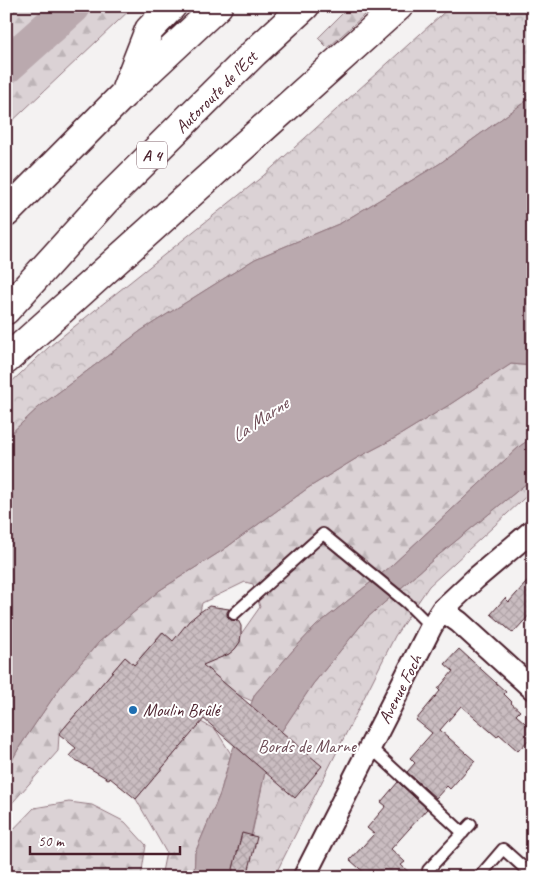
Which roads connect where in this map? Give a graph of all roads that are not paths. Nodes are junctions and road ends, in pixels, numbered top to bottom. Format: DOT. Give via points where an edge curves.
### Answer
graph roads {
  1 [pos="172,6"];
  2 [pos="218,6"];
  3 [pos="305,6"];
  4 [pos="399,6"];
  5 [pos="123,95"];
  6 [pos="6,212"];
  7 [pos="6,310"];
  8 [pos="6,360"];
  9 [pos="533,530"];
  10 [pos="234,614"];
  11 [pos="437,619"];
  12 [pos="533,689"];
  13 [pos="370,747"];
  14 [pos="471,824"];
  15 [pos="463,833"];
  16 [pos="428,870"];
  17 [pos="533,876"];
  18 [pos="304,877"];
  19 [pos="479,877"];
  1 -- 5 [label="highway" via="149,30"];
  2 -- 5 [label="highway"];
  3 -- 7 [label="highway, Autoroute de l’Est / A 4" via="105,201"];
  4 -- 8 [label="highway"];
  5 -- 6 [label="highway"];
  9 -- 11 [label="street, Avenue Foch" via="475,579"];
  10 -- 11 [label="lane" via="322,534 407,603"];
  11 -- 12 [label="street" via="459,622"];
  11 -- 13 [label="street, Avenue Foch"];
  13 -- 15 [label="lane"];
  13 -- 18 [label="street, Avenue Foch"];
  14 -- 15 [label="lane"];
  15 -- 16 [label="lane"];
  17 -- 19 [label="lane" via="504,849"];
}
